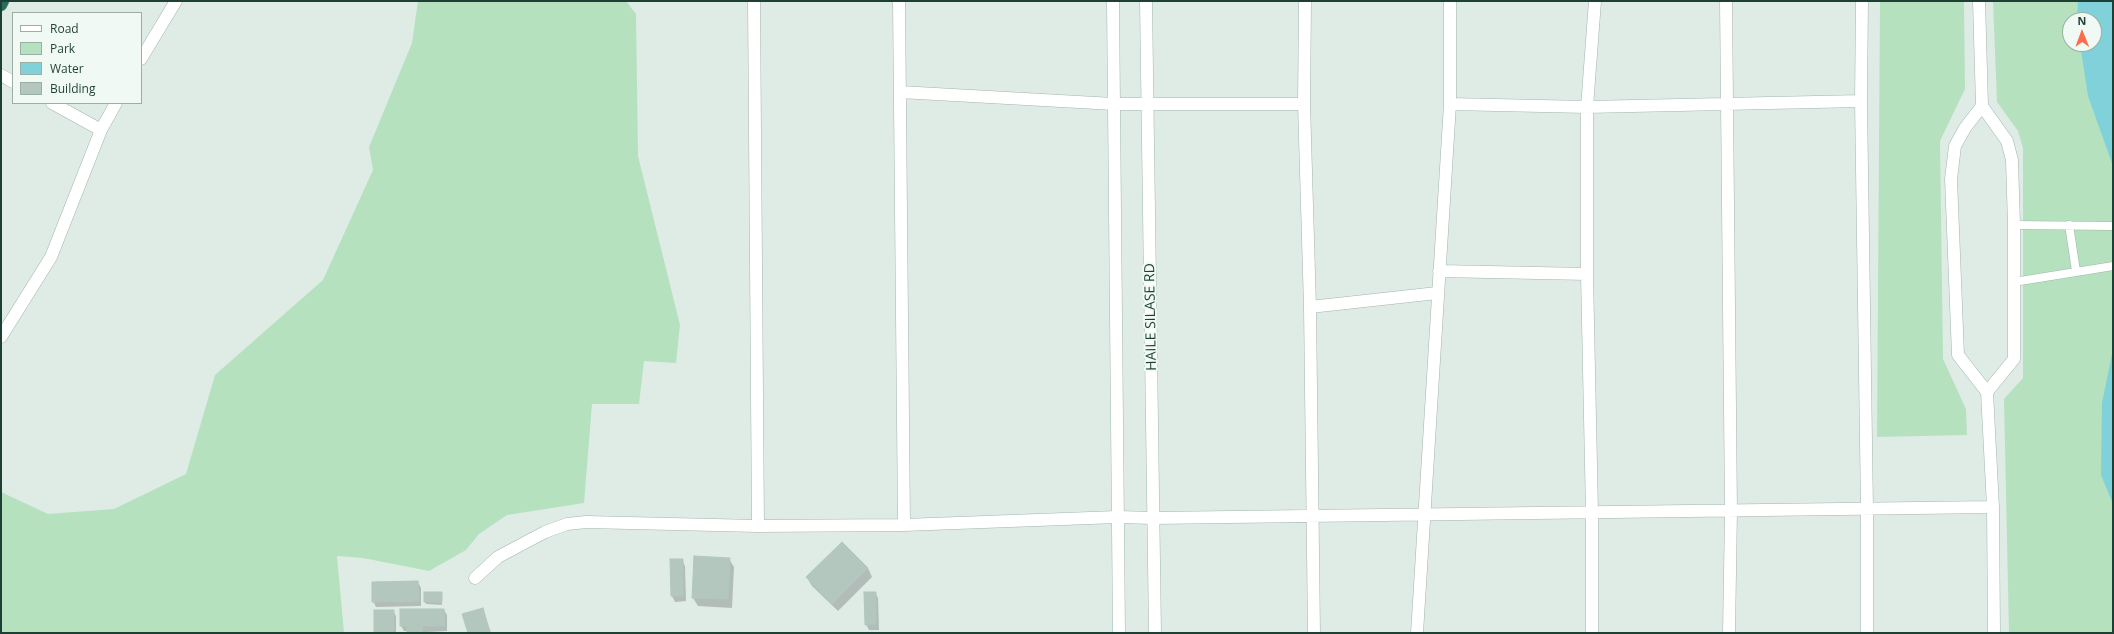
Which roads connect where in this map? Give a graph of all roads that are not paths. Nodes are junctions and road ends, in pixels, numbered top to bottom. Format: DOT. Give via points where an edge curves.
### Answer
graph roads {
  1 [pos="3,1"];
  2 [pos="176,1"];
  3 [pos="754,1"];
  4 [pos="899,1"];
  5 [pos="1113,1"];
  6 [pos="1146,1"];
  7 [pos="1305,1"];
  8 [pos="1450,1"];
  9 [pos="1595,1"];
  10 [pos="1726,1"];
  11 [pos="1862,1"];
  12 [pos="1979,1"];
  13 [pos="1,5"];
  14 [pos="142,56"];
  15 [pos="1,75"];
  16 [pos="12,81"];
  17 [pos="900,92"];
  18 [pos="1861,101"];
  19 [pos="1726,103"];
  20 [pos="54,104"];
  21 [pos="115,104"];
  22 [pos="1114,104"];
  23 [pos="1304,104"];
  24 [pos="1450,104"];
  25 [pos="1147,105"];
  26 [pos="1982,106"];
  27 [pos="1587,107"];
  28 [pos="101,130"];
  29 [pos="2014,225"];
  30 [pos="2069,225"];
  31 [pos="2113,226"];
  32 [pos="2113,266"];
  33 [pos="1439,271"];
  34 [pos="2076,272"];
  35 [pos="1587,274"];
  36 [pos="2014,282"];
  37 [pos="1437,293"];
  38 [pos="1310,307"];
  39 [pos="1,336"];
  40 [pos="1987,392"];
  41 [pos="1993,507"];
  42 [pos="1868,509"];
  43 [pos="1731,511"];
  44 [pos="1592,513"];
  45 [pos="1425,515"];
  46 [pos="1313,516"];
  47 [pos="1117,517"];
  48 [pos="1154,518"];
  49 [pos="904,525"];
  50 [pos="758,526"];
  51 [pos="475,578"];
  52 [pos="1119,633"];
  53 [pos="1155,633"];
  54 [pos="1314,633"];
  55 [pos="1418,633"];
  56 [pos="1592,633"];
  57 [pos="1729,633"];
  58 [pos="1867,633"];
  59 [pos="1994,633"];
  1 -- 13 [label="highway"];
  2 -- 14 [label="street"];
  3 -- 50 [label="street"];
  4 -- 17 [label="street"];
  5 -- 22 [label="street"];
  6 -- 25 [label="street, HAILE SILASE RD"];
  7 -- 23 [label="street"];
  8 -- 24 [label="street"];
  9 -- 27 [label="street"];
  10 -- 19 [label="street"];
  11 -- 18 [label="street"];
  12 -- 26 [label="street"];
  15 -- 16 [label="street"];
  17 -- 22 [label="street"];
  17 -- 49 [label="street"];
  18 -- 19 [label="street"];
  18 -- 42 [label="street"];
  19 -- 27 [label="street"];
  19 -- 43 [label="street"];
  20 -- 28 [label="street"];
  21 -- 28 [label="street"];
  22 -- 25 [label="street"];
  22 -- 47 [label="street" via="1118,341"];
  23 -- 25 [label="street"];
  23 -- 38 [label="street"];
  24 -- 27 [label="street"];
  24 -- 33 [label="street"];
  25 -- 48 [label="street, HAILE SILASE RD"];
  26 -- 29 [label="street" via="2007,141 2012,160"];
  26 -- 40 [label="street" via="1955,146 1951,179 1958,355"];
  27 -- 35 [label="street"];
  28 -- 39 [label="street" via="51,257"];
  29 -- 30 [label="lane"];
  29 -- 36 [label="street"];
  30 -- 31 [label="lane"];
  30 -- 34 [label="lane"];
  32 -- 34 [label="lane"];
  33 -- 35 [label="street"];
  33 -- 37 [label="street"];
  34 -- 36 [label="lane"];
  35 -- 44 [label="street"];
  36 -- 40 [label="street" via="2014,358"];
  37 -- 38 [label="street"];
  37 -- 45 [label="street"];
  38 -- 46 [label="street"];
  40 -- 41 [label="street"];
  41 -- 42 [label="street"];
  41 -- 59 [label="street"];
  42 -- 43 [label="street"];
  42 -- 58 [label="street"];
  43 -- 44 [label="street"];
  43 -- 57 [label="street"];
  44 -- 45 [label="street"];
  44 -- 56 [label="street"];
  45 -- 46 [label="street"];
  45 -- 55 [label="street"];
  46 -- 48 [label="street"];
  46 -- 54 [label="street"];
  47 -- 48 [label="street"];
  47 -- 49 [label="street"];
  47 -- 52 [label="street"];
  48 -- 53 [label="street, HAILE SILASE RD"];
  49 -- 50 [label="street"];
  50 -- 51 [label="street" via="593,522 567,524 545,532 498,557"];
}
